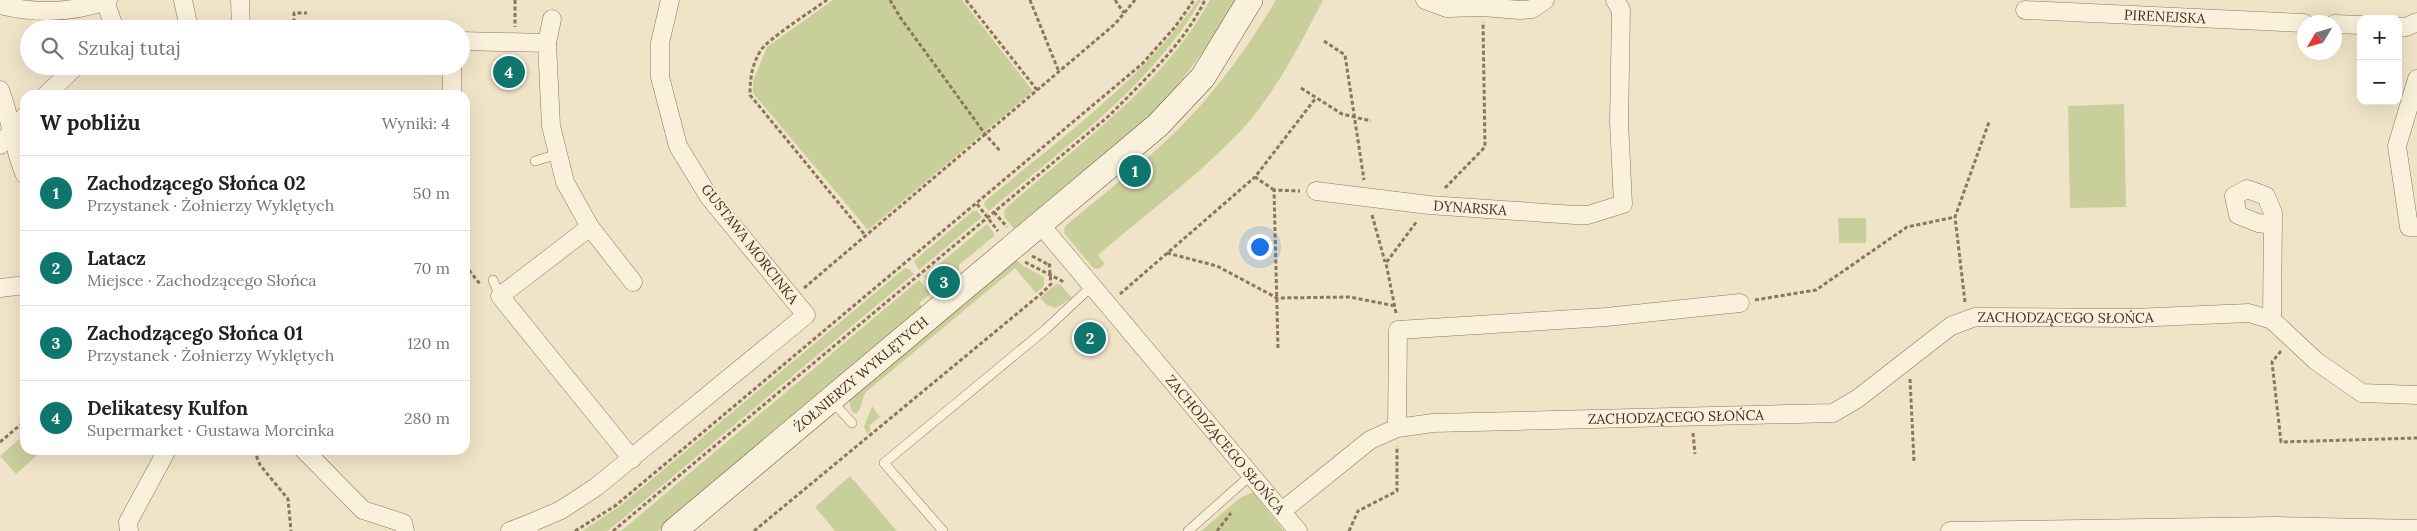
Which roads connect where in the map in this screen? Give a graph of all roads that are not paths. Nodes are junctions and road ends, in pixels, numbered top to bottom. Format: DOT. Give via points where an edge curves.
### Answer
graph roads {
  1 [pos="183,0"];
  2 [pos="240,0"];
  3 [pos="670,0"];
  4 [pos="1250,0"];
  5 [pos="1425,0"];
  6 [pos="1545,0"];
  7 [pos="1615,0"];
  8 [pos="106,1"];
  9 [pos="0,5"];
  10 [pos="2025,5"];
  11 [pos="552,19"];
  12 [pos="112,20"];
  13 [pos="188,20"];
  14 [pos="241,20"];
  15 [pos="2297,22"];
  16 [pos="2417,22"];
  17 [pos="2342,24"];
  18 [pos="2357,25"];
  19 [pos="2402,27"];
  20 [pos="470,41"];
  21 [pos="547,43"];
  22 [pos="67,75"];
  23 [pos="452,75"];
  24 [pos="2417,79"];
  25 [pos="0,90"];
  26 [pos="51,90"];
  27 [pos="452,90"];
  28 [pos="20,123"];
  29 [pos="13,132"];
  30 [pos="0,145"];
  31 [pos="558,154"];
  32 [pos="535,161"];
  33 [pos="20,162"];
  34 [pos="1316,191"];
  35 [pos="1040,224"];
  36 [pos="2273,224"];
  37 [pos="590,227"];
  38 [pos="2417,227"];
  39 [pos="633,282"];
  40 [pos="1093,285"];
  41 [pos="20,286"];
  42 [pos="0,288"];
  43 [pos="1740,303"];
  44 [pos="2272,320"];
  45 [pos="2417,395"];
  46 [pos="831,400"];
  47 [pos="852,423"];
  48 [pos="1396,428"];
  49 [pos="164,455"];
  50 [pos="309,455"];
  51 [pos="632,459"];
  52 [pos="1251,475"];
  53 [pos="1282,511"];
  54 [pos="404,527"];
  55 [pos="522,529"];
  56 [pos="2417,529"];
  57 [pos="129,531"];
  58 [pos="674,531"];
  59 [pos="943,531"];
  60 [pos="1188,531"];
  61 [pos="1298,531"];
  62 [pos="1950,531"];
  1 -- 13 [label="street"];
  2 -- 14 [label="street"];
  3 -- 51 [label="street, GUSTAWA MORCINKA" via="660,43 660,77 678,146 709,197 806,315"];
  4 -- 35 [label="street, ŻOŁNIERZY WYKLĘTYCH" via="1196,84 1158,125"];
  5 -- 6 [label="street" via="1448,8 1532,9"];
  7 -- 34 [label="street, DYNARSKA" via="1621,10 1619,122 1623,204 1588,215 1575,215 1429,205"];
  8 -- 9 [label="street" via="44,12"];
  8 -- 12 [label="street"];
  10 -- 15 [label="street, PIRENEJSKA"];
  11 -- 21 [label="street"];
  16 -- 19 [label="street"];
  17 -- 18 [label="street"];
  20 -- 21 [label="street"];
  21 -- 31 [label="street" via="551,126"];
  22 -- 26 [label="street"];
  23 -- 27 [label="street"];
  24 -- 38 [label="street" via="2397,146 2409,227"];
  25 -- 29 [label="street"];
  28 -- 29 [label="street"];
  29 -- 30 [label="street"];
  29 -- 33 [label="street"];
  31 -- 32 [label="lane"];
  31 -- 37 [label="street" via="565,182"];
  35 -- 40 [label="street, ZACHODZĄCEGO SŁOŃCA"];
  35 -- 46 [label="street, ŻOŁNIERZY WYKLĘTYCH"];
  36 -- 44 [label="street"];
  37 -- 39 [label="street"];
  37 -- 51 [label="street" via="497,288"];
  40 -- 52 [label="street, ZACHODZĄCEGO SŁOŃCA"];
  40 -- 59 [label="lane" via="1061,316 884,463"];
  41 -- 42 [label="street"];
  43 -- 48 [label="street" via="1606,317 1398,330"];
  44 -- 45 [label="street, ZACHODZĄCEGO SŁOŃCA" via="2316,361 2362,393"];
  44 -- 48 [label="street, ZACHODZĄCEGO SŁOŃCA" via="2249,313 2133,318 1975,317 1951,326 1857,399 1833,413 1433,422"];
  46 -- 47 [label="lane"];
  46 -- 58 [label="street, ŻOŁNIERZY WYKLĘTYCH"];
  48 -- 53 [label="street, ZACHODZĄCEGO SŁOŃCA" via="1370,440"];
  49 -- 57 [label="street" via="128,522"];
  50 -- 54 [label="street" via="362,510"];
  51 -- 55 [label="street" via="561,510"];
  52 -- 53 [label="street, ZACHODZĄCEGO SŁOŃCA"];
  52 -- 60 [label="lane"];
  53 -- 61 [label="street"];
  56 -- 62 [label="street" via="2276,526"];
}
